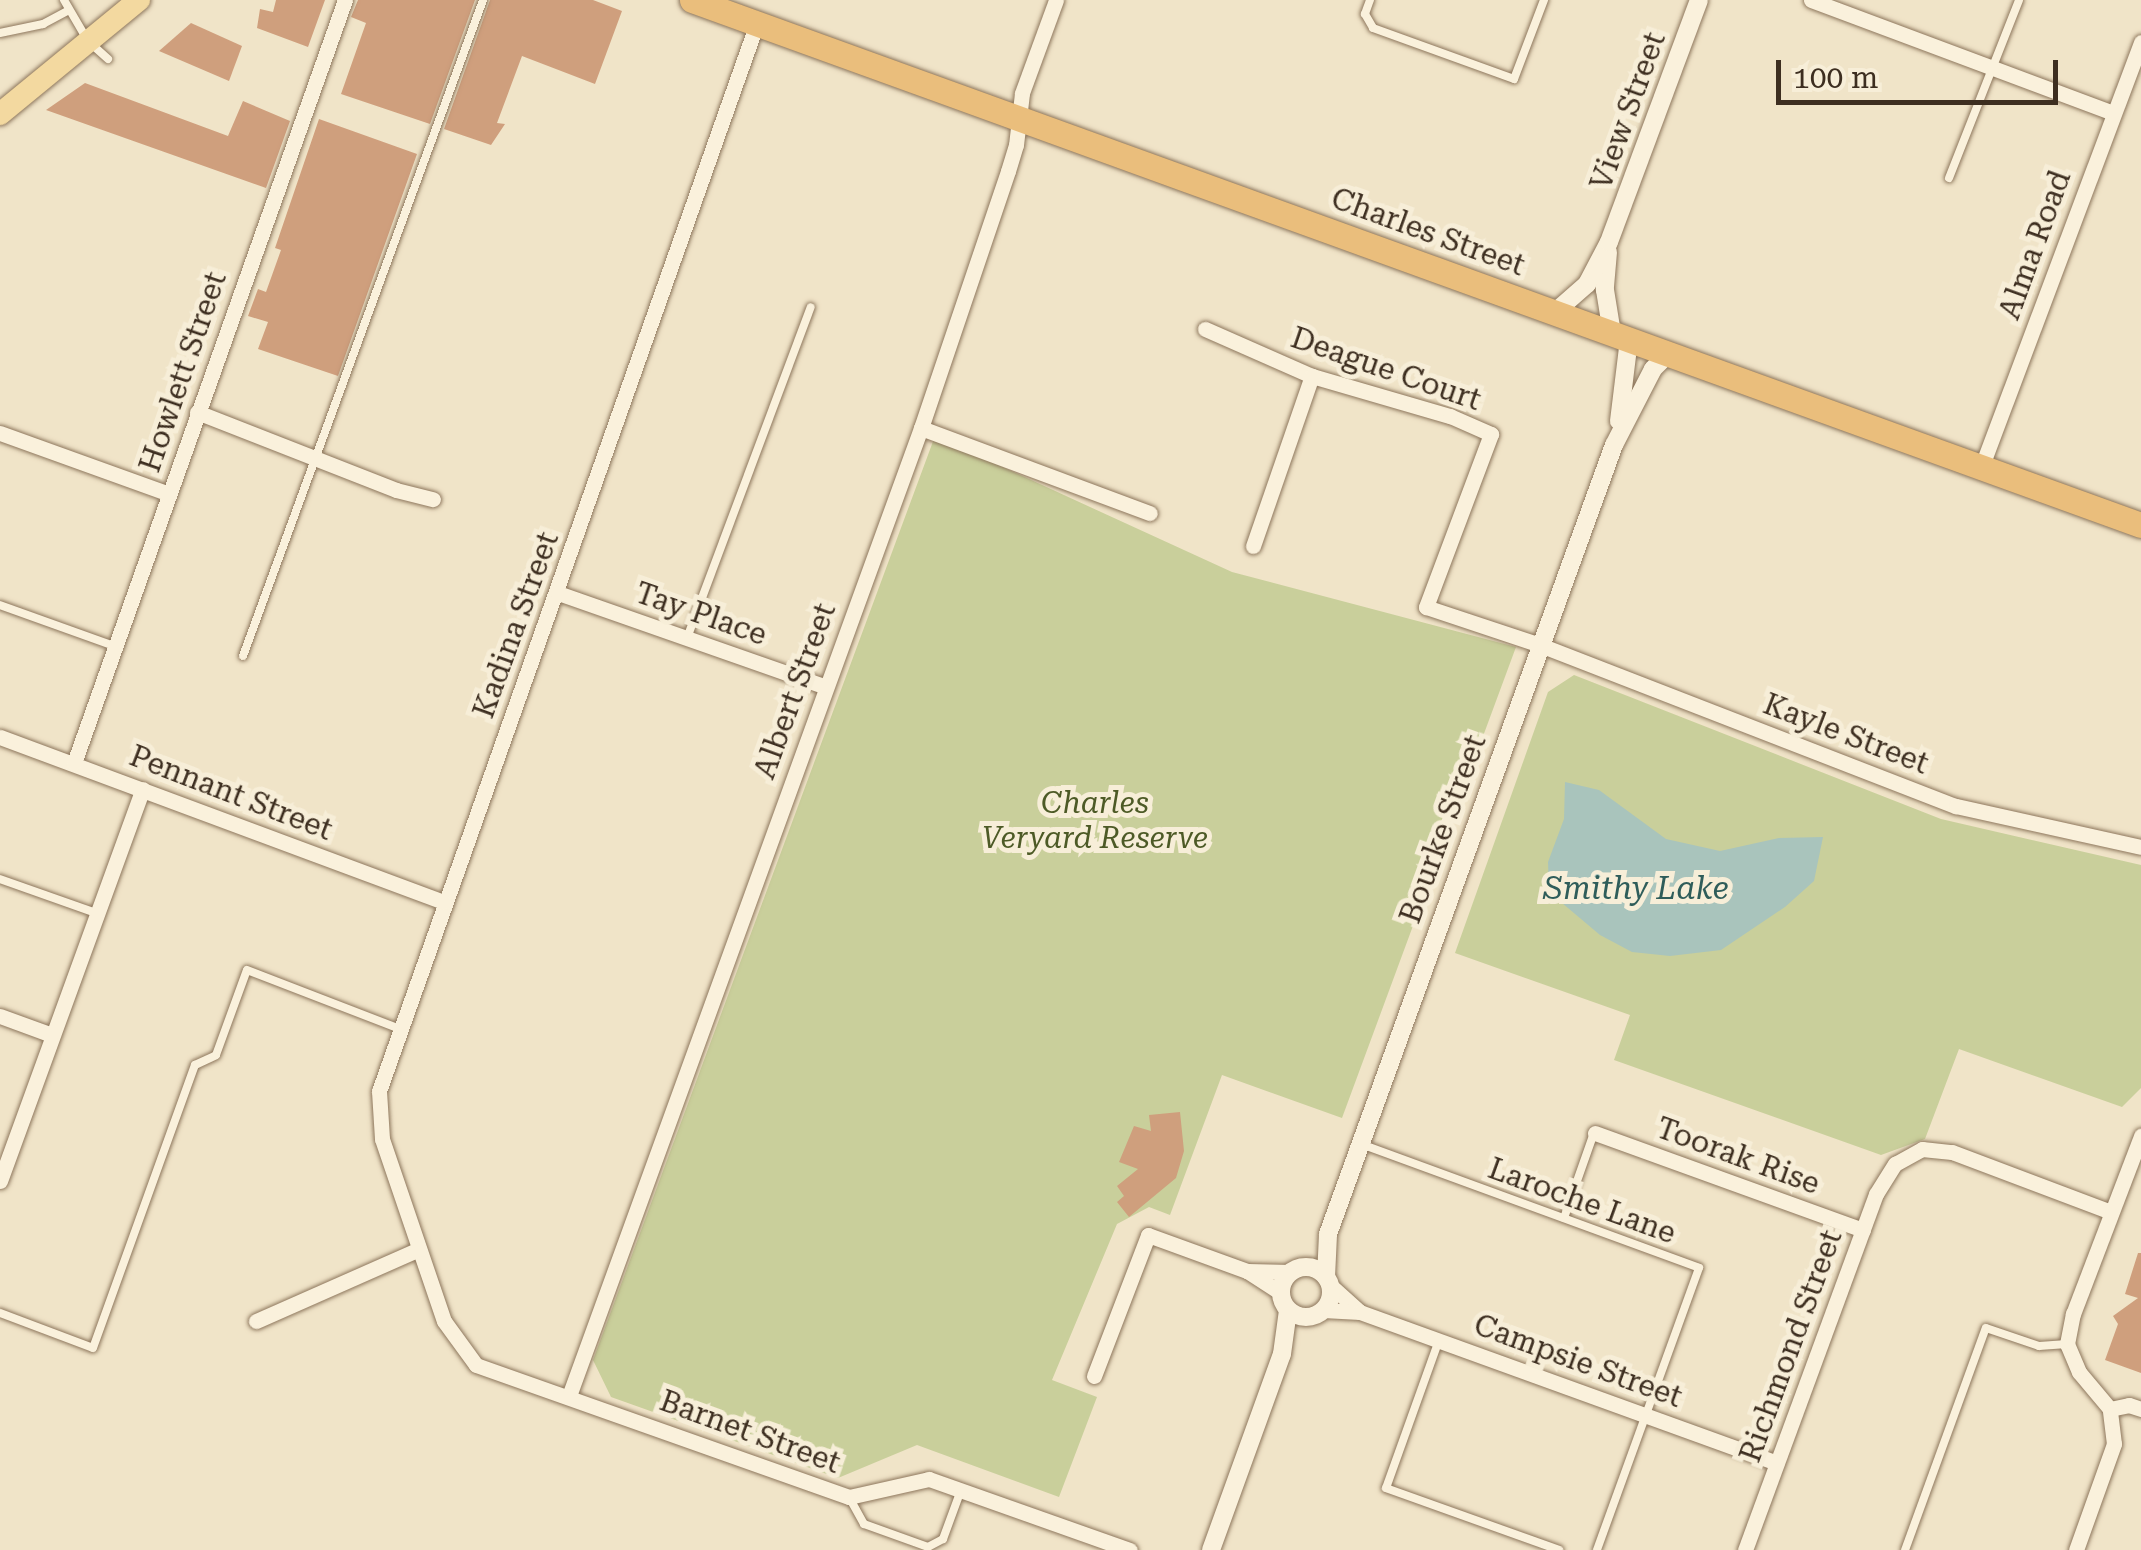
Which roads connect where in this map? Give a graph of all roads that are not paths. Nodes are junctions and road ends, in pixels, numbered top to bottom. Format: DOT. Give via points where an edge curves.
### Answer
graph roads {
  1 [pos="64,0"];
  2 [pos="139,0"];
  3 [pos="345,0"];
  4 [pos="483,0"];
  5 [pos="692,0"];
  6 [pos="1056,0"];
  7 [pos="1370,0"];
  8 [pos="1544,0"];
  9 [pos="1699,0"];
  10 [pos="1811,0"];
  11 [pos="2019,0"];
  12 [pos="1849,7"];
  13 [pos="67,12"];
  14 [pos="757,23"];
  15 [pos="0,33"];
  16 [pos="88,40"];
  17 [pos="2141,42"];
  18 [pos="108,59"];
  19 [pos="1993,68"];
  20 [pos="2113,112"];
  21 [pos="0,114"];
  22 [pos="1020,118"];
  23 [pos="1950,178"];
  24 [pos="1609,242"];
  25 [pos="811,307"];
  26 [pos="1554,313"];
  27 [pos="1206,329"];
  28 [pos="1621,337"];
  29 [pos="1669,353"];
  30 [pos="1312,376"];
  31 [pos="197,412"];
  32 [pos="921,428"];
  33 [pos="0,432"];
  34 [pos="1614,446"];
  35 [pos="316,460"];
  36 [pos="1981,468"];
  37 [pos="169,494"];
  38 [pos="432,498"];
  39 [pos="1150,513"];
  40 [pos="2141,525"];
  41 [pos="1253,546"];
  42 [pos="558,593"];
  43 [pos="0,605"];
  44 [pos="1426,606"];
  45 [pos="687,638"];
  46 [pos="1540,645"];
  47 [pos="114,646"];
  48 [pos="243,656"];
  49 [pos="826,687"];
  50 [pos="0,737"];
  51 [pos="74,763"];
  52 [pos="143,789"];
  53 [pos="2141,847"];
  54 [pos="0,879"];
  55 [pos="442,902"];
  56 [pos="99,914"];
  57 [pos="0,1016"];
  58 [pos="400,1029"];
  59 [pos="52,1035"];
  60 [pos="1594,1132"];
  61 [pos="2141,1136"];
  62 [pos="1360,1143"];
  63 [pos="4,1153"];
  64 [pos="0,1180"];
  65 [pos="2111,1212"];
  66 [pos="1564,1218"];
  67 [pos="1863,1230"];
  68 [pos="1328,1234"];
  69 [pos="419,1248"];
  70 [pos="1294,1270"];
  71 [pos="1247,1272"];
  72 [pos="1328,1281"];
  73 [pos="1284,1301"];
  74 [pos="1360,1312"];
  75 [pos="0,1313"];
  76 [pos="1319,1313"];
  77 [pos="256,1321"];
  78 [pos="1439,1340"];
  79 [pos="2068,1344"];
  80 [pos="1282,1354"];
  81 [pos="1094,1376"];
  82 [pos="569,1396"];
  83 [pos="2110,1409"];
  84 [pos="2141,1410"];
  85 [pos="1645,1415"];
  86 [pos="1776,1463"];
  87 [pos="961,1490"];
  88 [pos="849,1498"];
  89 [pos="1130,1550"];
  90 [pos="1211,1550"];
  91 [pos="1559,1550"];
  92 [pos="1597,1550"];
  93 [pos="1745,1550"];
  94 [pos="1905,1550"];
  95 [pos="2076,1550"];
  1 -- 13 [label="lane"];
  2 -- 16 [label="main road"];
  3 -- 31 [label="street, Howlett Street"];
  4 -- 35 [label="lane"];
  5 -- 14 [label="highway, Charles Street"];
  6 -- 22 [label="street, Albert Street" via="1022,92"];
  7 -- 8 [label="lane" via="1364,14 1373,28 1514,80"];
  9 -- 24 [label="street, View Street"];
  10 -- 12 [label="street"];
  11 -- 19 [label="lane"];
  12 -- 19 [label="street"];
  13 -- 15 [label="lane"];
  13 -- 16 [label="lane"];
  14 -- 22 [label="highway, Charles Street"];
  14 -- 42 [label="street, Kadina Street"];
  16 -- 18 [label="lane"];
  16 -- 21 [label="main road"];
  17 -- 20 [label="street, Alma Road"];
  19 -- 20 [label="street"];
  19 -- 23 [label="lane"];
  20 -- 36 [label="street, Alma Road"];
  22 -- 26 [label="highway, Charles Street"];
  22 -- 32 [label="street, Albert Street"];
  24 -- 26 [label="street, View Street" via="1586,284"];
  24 -- 28 [label="street, View Street" via="1605,290"];
  25 -- 45 [label="lane"];
  26 -- 28 [label="highway, Charles Street"];
  27 -- 30 [label="street, Deague Court"];
  28 -- 29 [label="highway, Charles Street"];
  28 -- 34 [label="street, Bourke Street" via="1625,398"];
  29 -- 34 [label="street, Bourke Street" via="1653,369"];
  29 -- 36 [label="highway, Charles Street"];
  30 -- 41 [label="street"];
  30 -- 44 [label="street, Deague Court" via="1491,434"];
  31 -- 35 [label="street"];
  31 -- 37 [label="street, Howlett Street"];
  32 -- 39 [label="street"];
  32 -- 49 [label="street, Albert Street"];
  33 -- 37 [label="street"];
  34 -- 46 [label="street, Bourke Street"];
  35 -- 38 [label="street"];
  35 -- 48 [label="lane"];
  36 -- 40 [label="highway, Charles Street"];
  37 -- 47 [label="street, Howlett Street"];
  42 -- 45 [label="street, Tay Place"];
  42 -- 55 [label="street, Kadina Street"];
  43 -- 47 [label="lane"];
  44 -- 46 [label="street, Kayle Street"];
  45 -- 49 [label="street, Tay Place"];
  46 -- 53 [label="street, Kayle Street" via="1956,806"];
  46 -- 62 [label="street, Bourke Street"];
  47 -- 51 [label="street, Howlett Street"];
  49 -- 82 [label="street, Albert Street"];
  50 -- 51 [label="street, Pennant Street"];
  51 -- 52 [label="street, Pennant Street"];
  52 -- 55 [label="street, Pennant Street"];
  52 -- 56 [label="street"];
  54 -- 56 [label="lane"];
  55 -- 58 [label="street, Kadina Street"];
  56 -- 59 [label="street"];
  57 -- 59 [label="street"];
  58 -- 69 [label="street, Kadina Street" via="378,1091 382,1139"];
  58 -- 75 [label="lane" via="247,970 216,1055 195,1065 92,1348"];
  59 -- 63 [label="street"];
  60 -- 66 [label="lane"];
  60 -- 67 [label="street, Toorak Rise"];
  61 -- 65 [label="street"];
  62 -- 66 [label="lane, Laroche Lane"];
  62 -- 68 [label="street, Bourke Street"];
  63 -- 64 [label="street"];
  65 -- 67 [label="street, Richmond Street" via="1952,1152 1922,1149 1896,1164"];
  65 -- 79 [label="street"];
  66 -- 85 [label="lane, Laroche Lane" via="1699,1268"];
  67 -- 86 [label="street, Richmond Street"];
  68 -- 70 [label="street, Bourke Street"];
  68 -- 72 [label="street, Bourke Street"];
  69 -- 77 [label="street"];
  69 -- 82 [label="street, Barnet Street" via="444,1321 476,1365"];
  70 -- 71 [label="street"];
  70 -- 72 [label="street" via="1314,1268"];
  70 -- 73 [label="street"];
  71 -- 73 [label="street"];
  71 -- 81 [label="street" via="1148,1234"];
  72 -- 74 [label="street, Campsie Street"];
  72 -- 76 [label="street" via="1330,1298"];
  73 -- 76 [label="street" via="1301,1316"];
  73 -- 80 [label="street"];
  74 -- 76 [label="street, Campsie Street"];
  74 -- 78 [label="street, Campsie Street"];
  76 -- 80 [label="street"];
  78 -- 85 [label="street, Campsie Street"];
  78 -- 91 [label="lane" via="1386,1488"];
  79 -- 83 [label="street" via="2079,1372"];
  79 -- 94 [label="lane" via="2038,1346 1986,1328"];
  80 -- 90 [label="street"];
  82 -- 88 [label="street, Barnet Street"];
  83 -- 84 [label="street"];
  83 -- 95 [label="street" via="2114,1444"];
  85 -- 86 [label="street, Campsie Street"];
  85 -- 92 [label="lane"];
  86 -- 93 [label="street, Richmond Street"];
  87 -- 88 [label="street, Barnet Street" via="929,1479"];
  87 -- 88 [label="lane" via="943,1539 928,1547 864,1524"];
  87 -- 89 [label="street, Barnet Street"];
}
